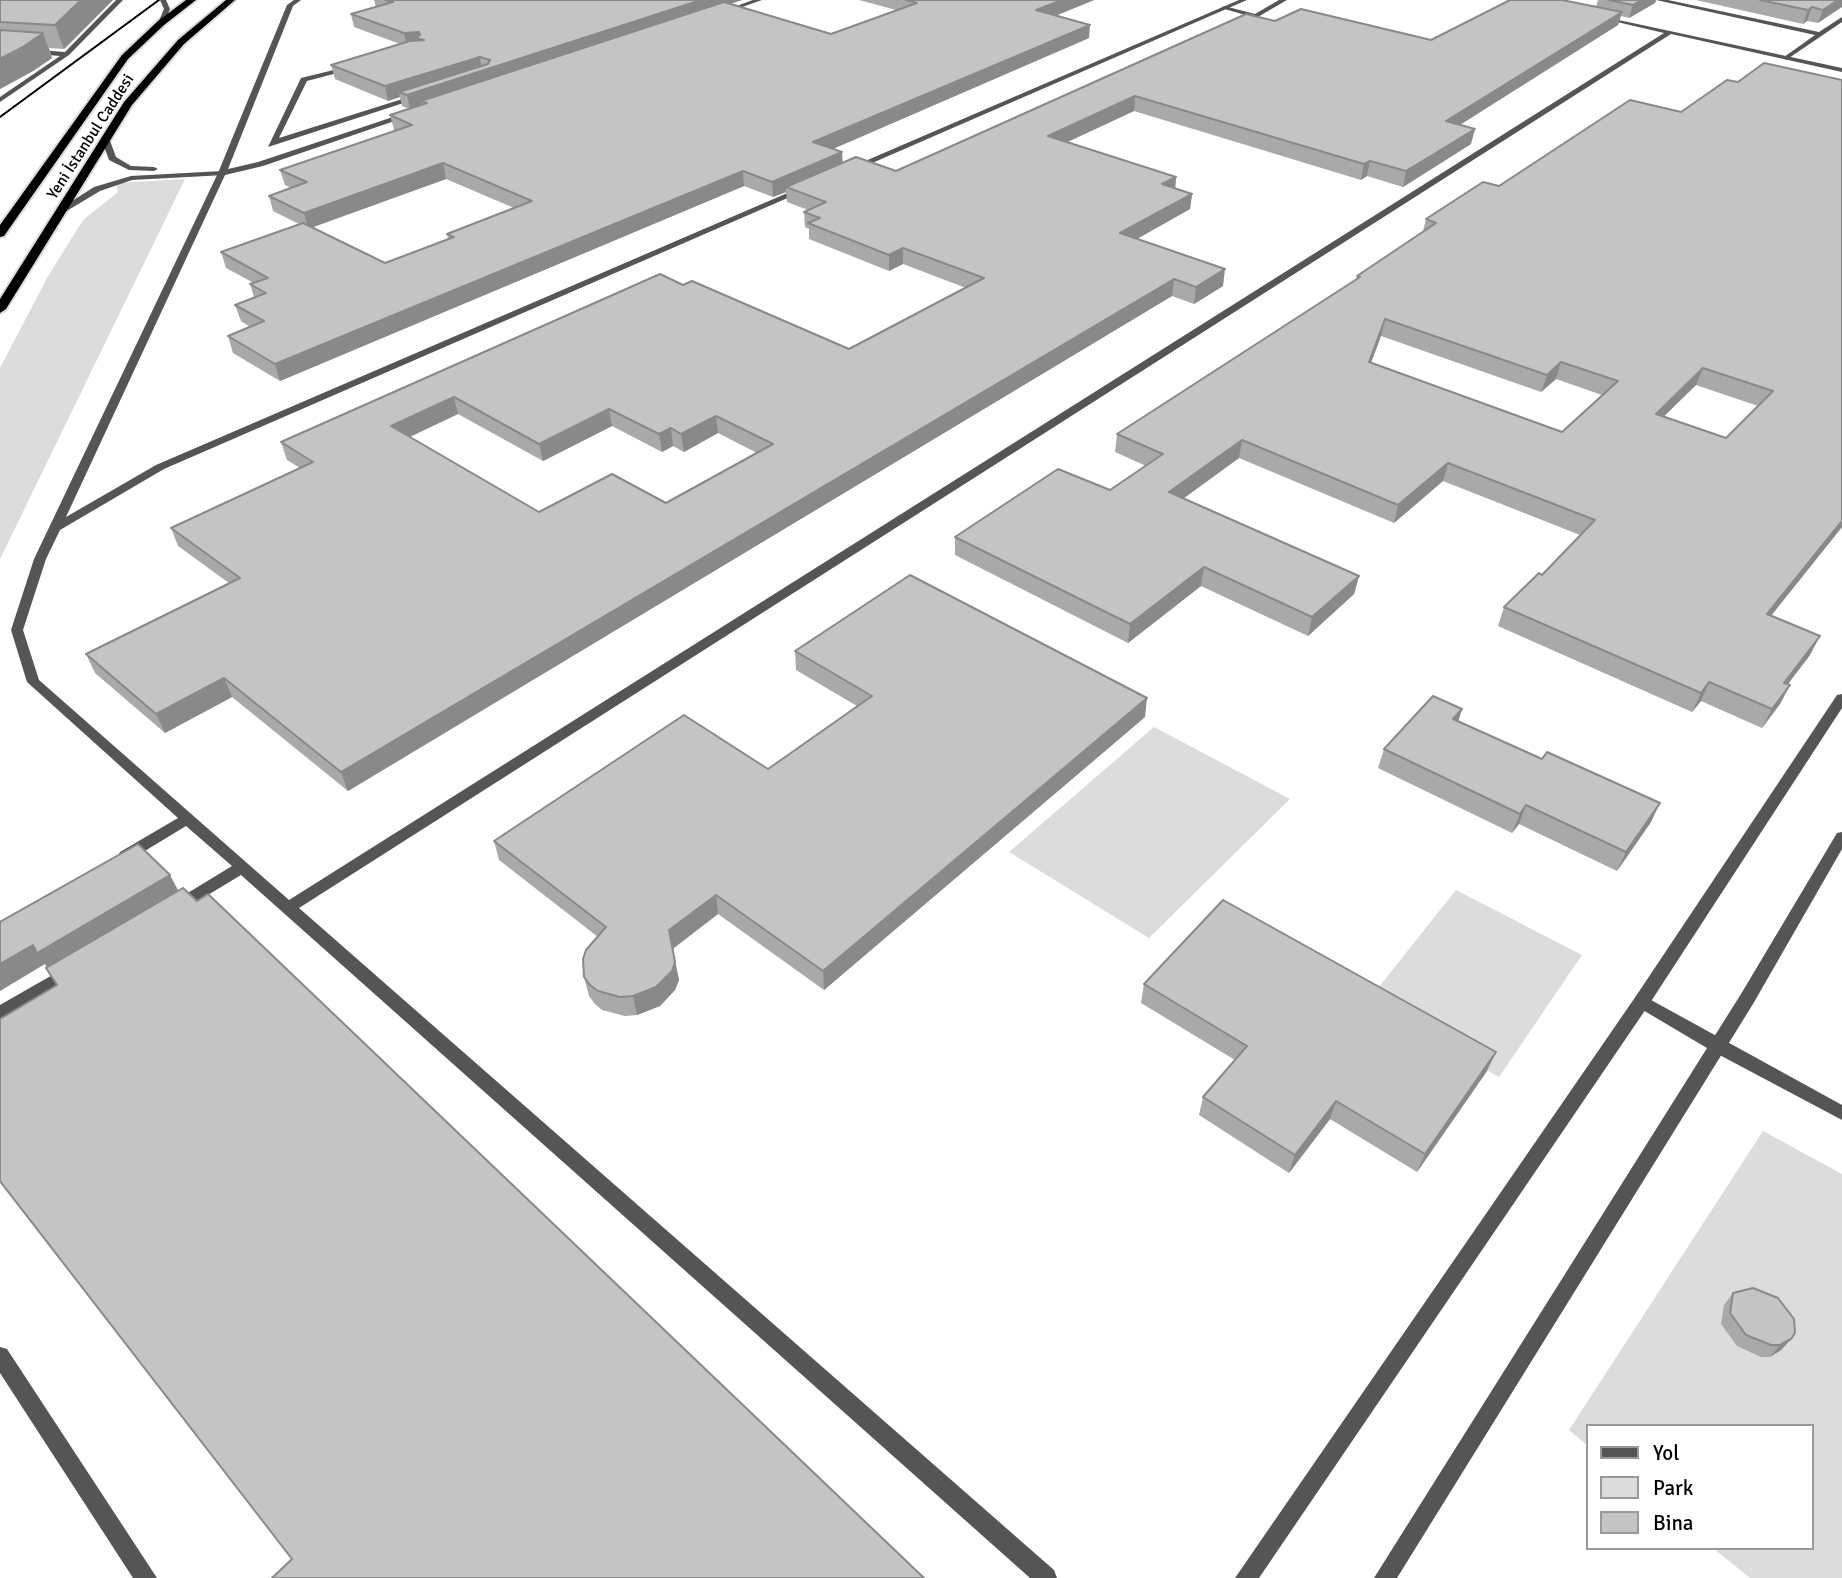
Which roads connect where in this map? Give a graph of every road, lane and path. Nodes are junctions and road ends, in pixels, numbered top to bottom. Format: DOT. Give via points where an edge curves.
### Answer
graph roads {
  1 [pos="120,0"];
  2 [pos="163,0"];
  3 [pos="192,0"];
  4 [pos="231,0"];
  5 [pos="298,0"];
  6 [pos="759,0"];
  7 [pos="1244,0"];
  8 [pos="1284,0"];
  9 [pos="1659,0"];
  10 [pos="1224,8"];
  11 [pos="1591,15"];
  12 [pos="711,16"];
  13 [pos="1842,19"];
  14 [pos="161,23"];
  15 [pos="1670,32"];
  16 [pos="1820,34"];
  17 [pos="0,49"];
  18 [pos="67,54"];
  19 [pos="1786,58"];
  20 [pos="355,66"];
  21 [pos="1842,70"];
  22 [pos="433,92"];
  23 [pos="0,100"];
  24 [pos="415,113"];
  25 [pos="105,138"];
  26 [pos="273,142"];
  27 [pos="260,164"];
  28 [pos="222,173"];
  29 [pos="840,174"];
  30 [pos="814,185"];
  31 [pos="62,210"];
  32 [pos="0,233"];
  33 [pos="0,309"];
  34 [pos="54,528"];
  35 [pos="1842,698"];
  36 [pos="187,819"];
  37 [pos="1842,837"];
  38 [pos="117,860"];
  39 [pos="242,867"];
  40 [pos="288,908"];
  41 [pos="162,916"];
  42 [pos="81,964"];
  43 [pos="1642,1001"];
  44 [pos="0,1013"];
  45 [pos="1717,1046"];
  46 [pos="1842,1113"];
  47 [pos="0,1356"];
  48 [pos="146,1578"];
  49 [pos="1046,1578"];
  50 [pos="1246,1578"];
  51 [pos="1385,1578"];
  1 -- 18 [label="street"];
  2 -- 14 [label="street" via="167,9"];
  3 -- 14 [label="highway, Yeni İstanbul Caddesi"];
  4 -- 25 [label="highway, Yeni İstanbul Caddesi" via="162,61"];
  5 -- 28 [label="street" via="290,5"];
  6 -- 12 [label="street"];
  7 -- 10 [label="street"];
  8 -- 10 [label="street" via="1256,16"];
  9 -- 16 [label="street"];
  10 -- 29 [label="street"];
  11 -- 15 [label="street"];
  13 -- 16 [label="street"];
  14 -- 32 [label="highway, Yeni İstanbul Caddesi" via="125,57"];
  15 -- 19 [label="street"];
  15 -- 40 [label="street"];
  16 -- 19 [label="street"];
  17 -- 18 [label="street"];
  18 -- 23 [label="street"];
  19 -- 21 [label="street"];
  20 -- 26 [label="street" via="304,80"];
  22 -- 26 [label="street"];
  24 -- 27 [label="street"];
  25 -- 28 [label="street" via="112,158 129,168"];
  25 -- 31 [label="highway, Yeni İstanbul Caddesi"];
  26 -- 27 [label="street"];
  27 -- 28 [label="street"];
  28 -- 31 [label="street" via="131,178 97,189"];
  28 -- 34 [label="street"];
  30 -- 34 [label="street" via="160,467"];
  31 -- 33 [label="highway, Yeni İstanbul Caddesi"];
  34 -- 36 [label="street" via="17,630 33,682"];
  35 -- 43 [label="street"];
  36 -- 38 [label="street"];
  36 -- 39 [label="street"];
  37 -- 45 [label="street"];
  39 -- 40 [label="street"];
  39 -- 41 [label="street"];
  40 -- 49 [label="street"];
  42 -- 44 [label="street"];
  43 -- 45 [label="street"];
  43 -- 50 [label="street"];
  45 -- 46 [label="street"];
  45 -- 51 [label="street"];
  47 -- 48 [label="street"];
}
